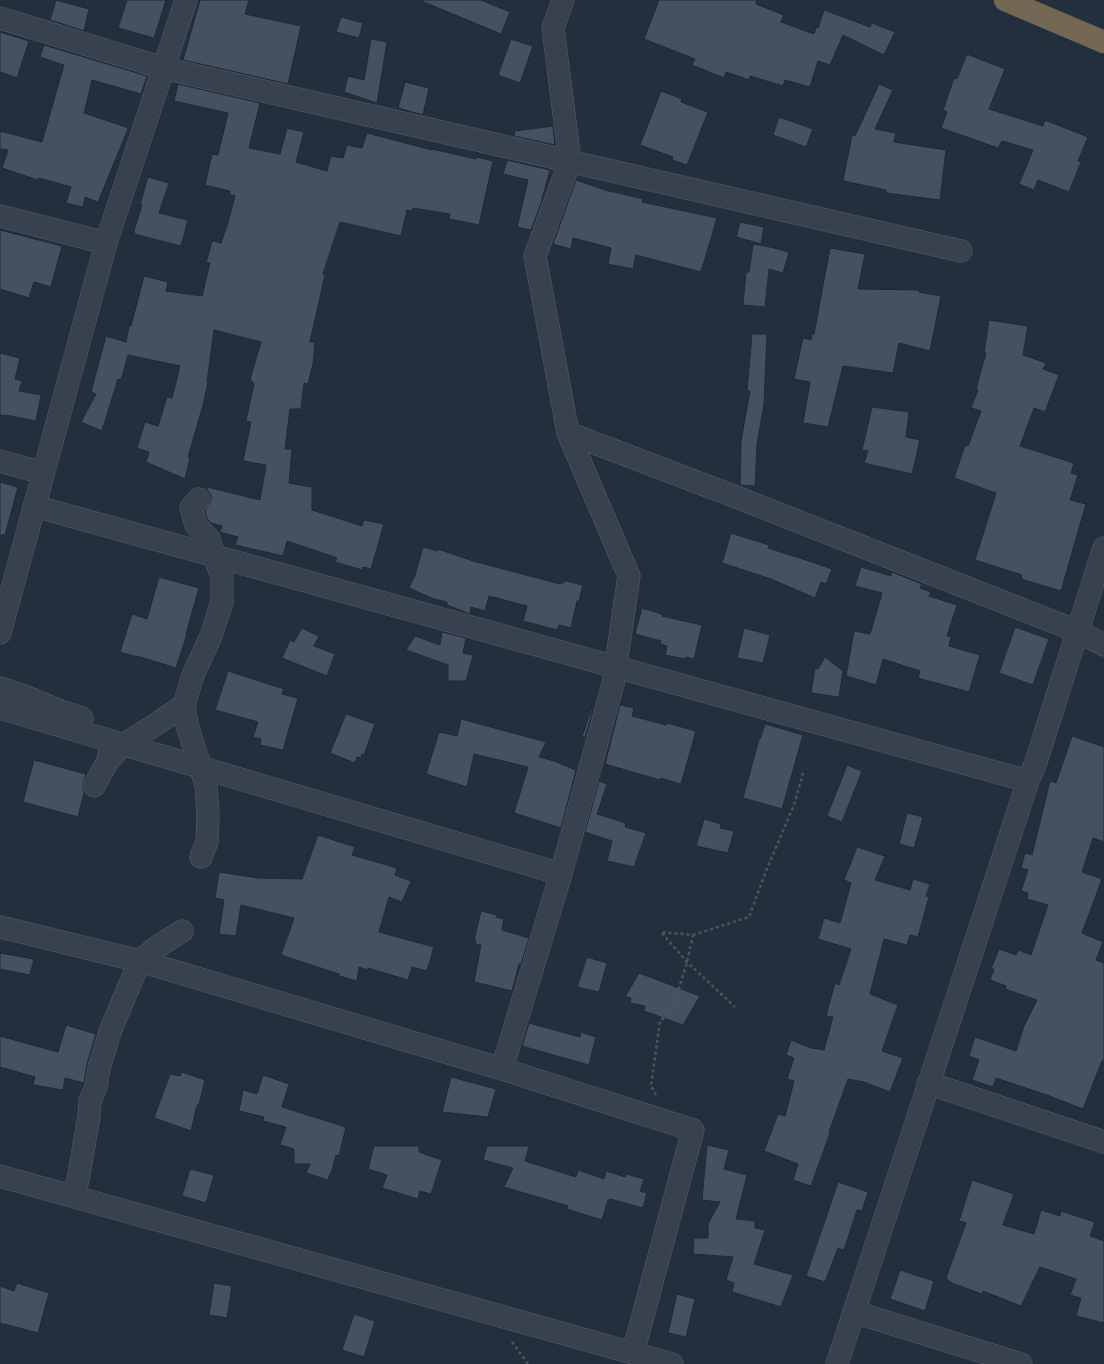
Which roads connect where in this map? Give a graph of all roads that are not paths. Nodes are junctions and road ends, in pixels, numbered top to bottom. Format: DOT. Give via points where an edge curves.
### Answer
graph roads {
  1 [pos="186,0"];
  2 [pos="563,0"];
  3 [pos="1005,0"];
  4 [pos="0,18"];
  5 [pos="1104,42"];
  6 [pos="163,68"];
  7 [pos="570,161"];
  8 [pos="0,216"];
  9 [pos="106,243"];
  10 [pos="961,251"];
  11 [pos="568,433"];
  12 [pos="0,461"];
  13 [pos="42,473"];
  14 [pos="199,499"];
  15 [pos="34,506"];
  16 [pos="1104,548"];
  17 [pos="213,555"];
  18 [pos="228,568"];
  19 [pos="1077,631"];
  20 [pos="0,633"];
  21 [pos="1104,645"];
  22 [pos="615,667"];
  23 [pos="0,688"];
  24 [pos="184,705"];
  25 [pos="0,708"];
  26 [pos="119,742"];
  27 [pos="198,760"];
  28 [pos="250,772"];
  29 [pos="1028,781"];
  30 [pos="94,786"];
  31 [pos="201,857"];
  32 [pos="561,874"];
  33 [pos="0,927"];
  34 [pos="182,930"];
  35 [pos="140,961"];
  36 [pos="502,1069"];
  37 [pos="928,1083"];
  38 [pos="1104,1142"];
  39 [pos="0,1176"];
  40 [pos="73,1196"];
  41 [pos="854,1312"];
  42 [pos="633,1353"];
  43 [pos="672,1364"];
  44 [pos="837,1364"];
  45 [pos="1021,1364"];
  1 -- 6 [label="street"];
  2 -- 7 [label="street" via="553,28"];
  3 -- 5 [label="highway"];
  4 -- 6 [label="street"];
  6 -- 7 [label="street"];
  6 -- 9 [label="street"];
  7 -- 10 [label="street"];
  7 -- 11 [label="street" via="535,256"];
  8 -- 9 [label="street"];
  9 -- 13 [label="street"];
  11 -- 19 [label="street"];
  11 -- 22 [label="street" via="628,576"];
  12 -- 13 [label="street"];
  13 -- 15 [label="street"];
  14 -- 17 [label="street" via="191,508 196,525 209,540"];
  15 -- 17 [label="street"];
  15 -- 20 [label="street"];
  16 -- 19 [label="street"];
  17 -- 18 [label="street"];
  18 -- 22 [label="street"];
  18 -- 24 [label="street" via="222,602"];
  19 -- 21 [label="street"];
  19 -- 29 [label="street"];
  22 -- 29 [label="street"];
  22 -- 32 [label="street" via="613,684"];
  23 -- 26 [label="street" via="62,712"];
  24 -- 26 [label="street" via="155,725"];
  24 -- 27 [label="street" via="187,725"];
  25 -- 26 [label="street"];
  26 -- 27 [label="street"];
  26 -- 30 [label="street"];
  27 -- 28 [label="street" via="222,763"];
  27 -- 31 [label="street" via="206,785 208,814 207,842"];
  27 -- 32 [label="street"];
  29 -- 37 [label="street"];
  32 -- 36 [label="street"];
  33 -- 35 [label="street"];
  34 -- 35 [label="street"];
  35 -- 36 [label="street"];
  35 -- 40 [label="street" via="99,1068 96,1087 90,1101 78,1180"];
  36 -- 42 [label="street" via="693,1130"];
  37 -- 38 [label="street"];
  37 -- 41 [label="street"];
  39 -- 40 [label="street"];
  40 -- 42 [label="street"];
  41 -- 44 [label="street"];
  41 -- 45 [label="street"];
  42 -- 43 [label="street"];
}
